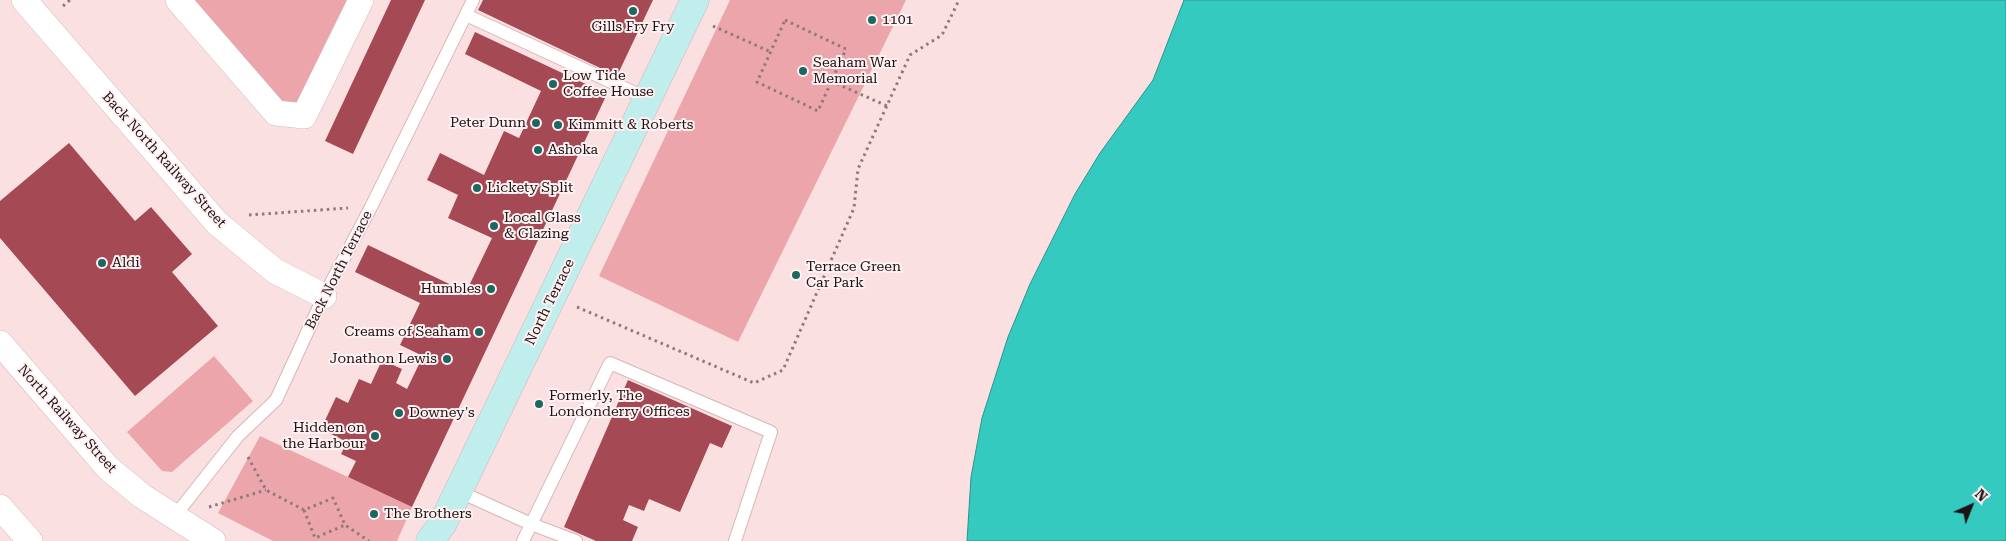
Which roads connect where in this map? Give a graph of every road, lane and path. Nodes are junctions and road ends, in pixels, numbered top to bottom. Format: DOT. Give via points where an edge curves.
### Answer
graph roads {
  1 [pos="24,0"];
  2 [pos="178,0"];
  3 [pos="361,0"];
  4 [pos="473,0"];
  5 [pos="959,0"];
  6 [pos="691,8"];
  7 [pos="466,15"];
  8 [pos="771,52"];
  9 [pos="832,81"];
  10 [pos="648,99"];
  11 [pos="887,106"];
  12 [pos="371,207"];
  13 [pos="217,223"];
  14 [pos="324,296"];
  15 [pos="574,306"];
  16 [pos="0,343"];
  17 [pos="238,436"];
  18 [pos="266,490"];
  19 [pos="458,491"];
  20 [pos="0,507"];
  21 [pos="304,510"];
  22 [pos="174,517"];
  23 [pos="531,524"];
  24 [pos="345,525"];
  25 [pos="438,535"];
  26 [pos="200,538"];
  27 [pos="30,541"];
  28 [pos="369,541"];
  29 [pos="523,541"];
  30 [pos="576,541"];
  31 [pos="735,541"];
  1 -- 13 [label="street, Back North Railway Street"];
  2 -- 3 [label="street" via="276,112 304,116"];
  4 -- 7 [label="lane, Back North Terrace"];
  5 -- 11 [label="path" via="942,35 910,56"];
  6 -- 8 [label="path"];
  6 -- 10 [label="main road, North Terrace"];
  7 -- 10 [label="lane"];
  7 -- 12 [label="lane, Back North Terrace"];
  8 -- 9 [label="path" via="756,82 818,111"];
  8 -- 9 [label="path" via="785,20 846,49"];
  9 -- 11 [label="path"];
  10 -- 19 [label="main road, North Terrace"];
  11 -- 15 [label="path" via="858,169 854,208 784,370 754,383"];
  12 -- 13 [label="path" via="235,216"];
  12 -- 14 [label="lane, Back North Terrace"];
  13 -- 14 [label="street, Back North Railway Street" via="276,272"];
  14 -- 17 [label="lane, Back North Terrace" via="276,400"];
  16 -- 22 [label="street, North Railway Street" via="108,468"];
  17 -- 18 [label="path"];
  17 -- 22 [label="lane, Back North Terrace"];
  18 -- 21 [label="path"];
  18 -- 22 [label="path"];
  19 -- 23 [label="lane"];
  19 -- 25 [label="main road, North Terrace"];
  20 -- 27 [label="street"];
  21 -- 24 [label="path" via="333,498"];
  21 -- 24 [label="path" via="314,538"];
  22 -- 26 [label="street, North Railway Street"];
  23 -- 29 [label="lane"];
  23 -- 30 [label="lane"];
  23 -- 31 [label="lane" via="610,363 771,432"];
  24 -- 28 [label="path"];
}
